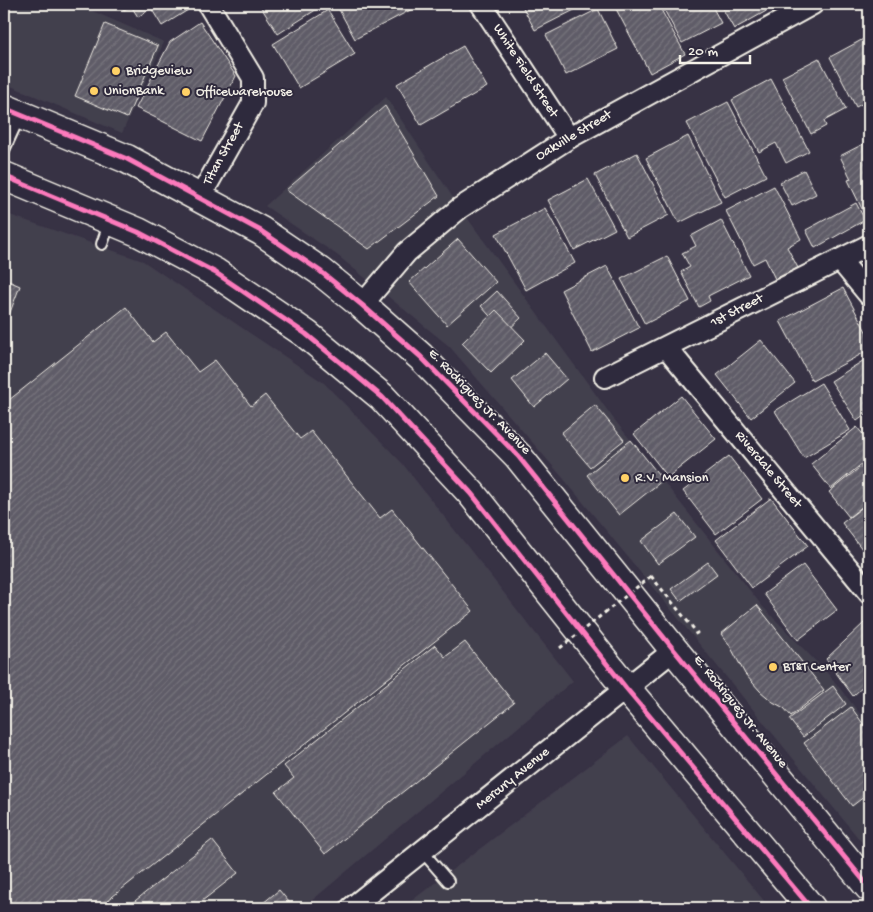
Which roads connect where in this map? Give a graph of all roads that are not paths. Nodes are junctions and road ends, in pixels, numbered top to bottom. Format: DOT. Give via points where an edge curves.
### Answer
graph roads {
  1 [pos="208,4"];
  2 [pos="481,4"];
  3 [pos="813,4"];
  4 [pos="12,112"];
  5 [pos="569,138"];
  6 [pos="4,150"];
  7 [pos="4,176"];
  8 [pos="200,199"];
  9 [pos="869,245"];
  10 [pos="840,260"];
  11 [pos="869,295"];
  12 [pos="362,305"];
  13 [pos="666,347"];
  14 [pos="605,377"];
  15 [pos="869,593"];
  16 [pos="674,650"];
  17 [pos="626,688"];
  18 [pos="422,851"];
  19 [pos="448,881"];
  20 [pos="869,887"];
  21 [pos="351,908"];
  22 [pos="812,908"];
  1 -- 8 [label="street, Titan Street" via="253,78 253,103"];
  2 -- 5 [label="street, White Field Street"];
  3 -- 5 [label="street, Oakville Street"];
  4 -- 6 [label="lane"];
  4 -- 8 [label="main road, E. Rodriguez Jr. Avenue" via="127,159"];
  5 -- 12 [label="street, Oakville Street" via="458,209 407,252"];
  7 -- 17 [label="main road" via="106,232 138,232 216,273 306,334 382,398 471,493"];
  8 -- 12 [label="main road, E. Rodriguez Jr. Avenue" via="261,231 320,271"];
  9 -- 10 [label="street, 1st Street"];
  10 -- 11 [label="street"];
  10 -- 13 [label="street, 1st Street"];
  12 -- 16 [label="main road, E. Rodriguez Jr. Avenue" via="422,357 518,456"];
  13 -- 14 [label="street, 1st Street"];
  13 -- 15 [label="street, Riverdale Street"];
  16 -- 17 [label="street, Mercury Avenue"];
  16 -- 20 [label="main road, E. Rodriguez Jr. Avenue"];
  17 -- 18 [label="street, Mercury Avenue"];
  17 -- 22 [label="main road"];
  18 -- 19 [label="lane"];
  18 -- 21 [label="street, Mercury Avenue"];
}
